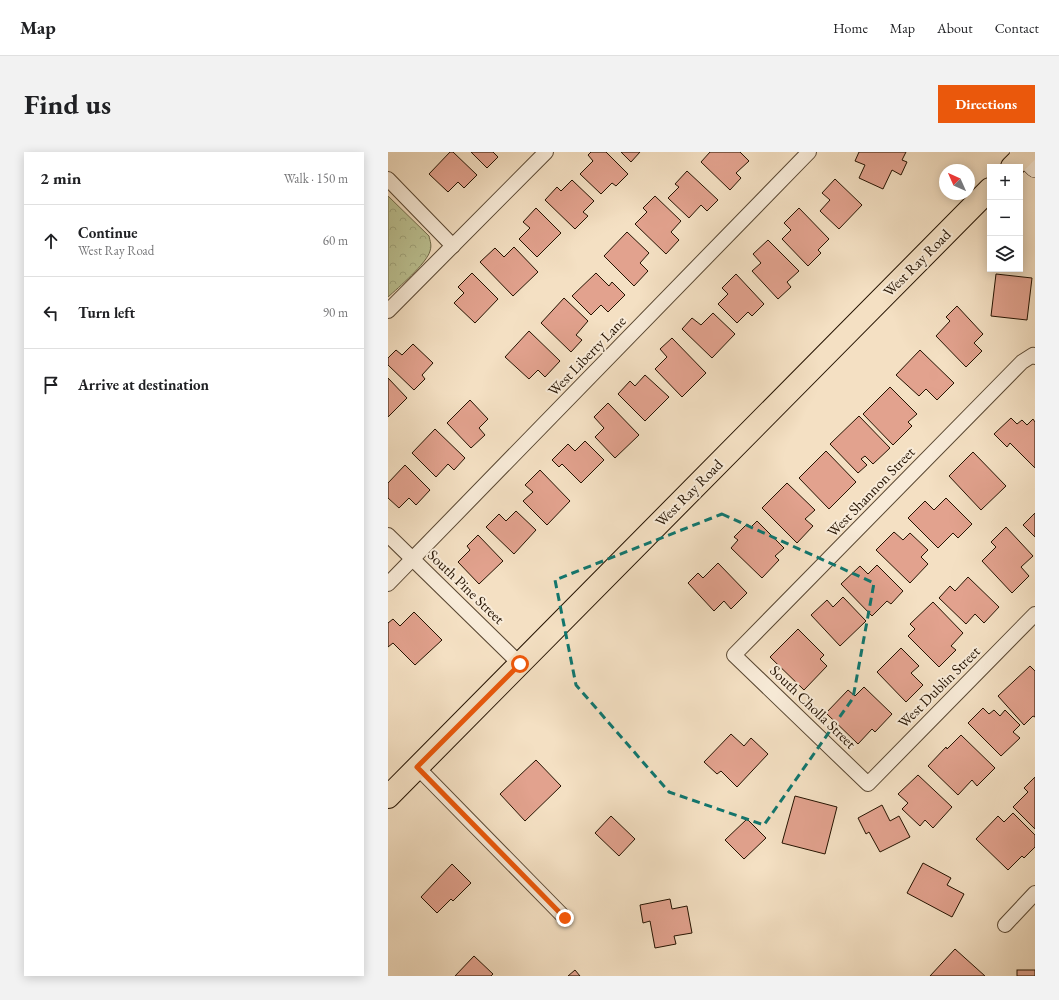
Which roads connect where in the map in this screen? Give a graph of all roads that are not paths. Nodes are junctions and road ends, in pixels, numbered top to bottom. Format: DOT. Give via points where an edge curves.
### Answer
graph roads {
  1 [pos="546,152"];
  2 [pos="809,152"];
  3 [pos="388,180"];
  4 [pos="987,192"];
  5 [pos="453,246"];
  6 [pos="388,311"];
  7 [pos="1034,356"];
  8 [pos="388,535"];
  9 [pos="412,559"];
  10 [pos="388,584"];
  11 [pos="1035,614"];
  12 [pos="734,655"];
  13 [pos="520,664"];
  14 [pos="417,767"];
  15 [pos="868,784"];
  16 [pos="388,797"];
  17 [pos="1035,893"];
  18 [pos="565,918"];
  19 [pos="1005,925"];
  1 -- 5 [label="street"];
  2 -- 9 [label="street, West Liberty Lane"];
  3 -- 5 [label="street"];
  4 -- 13 [label="main road, West Ray Road"];
  5 -- 6 [label="street"];
  7 -- 12 [label="street, West Shannon Street" via="1022,362"];
  8 -- 9 [label="street, South Pine Street"];
  9 -- 10 [label="street, West Liberty Lane"];
  9 -- 13 [label="street, South Pine Street"];
  11 -- 15 [label="street, West Dublin Street"];
  12 -- 15 [label="street, South Cholla Street"];
  13 -- 14 [label="main road, West Ray Road"];
  14 -- 16 [label="main road, West Ray Road"];
  14 -- 18 [label="street"];
  17 -- 19 [label="street"];
}
